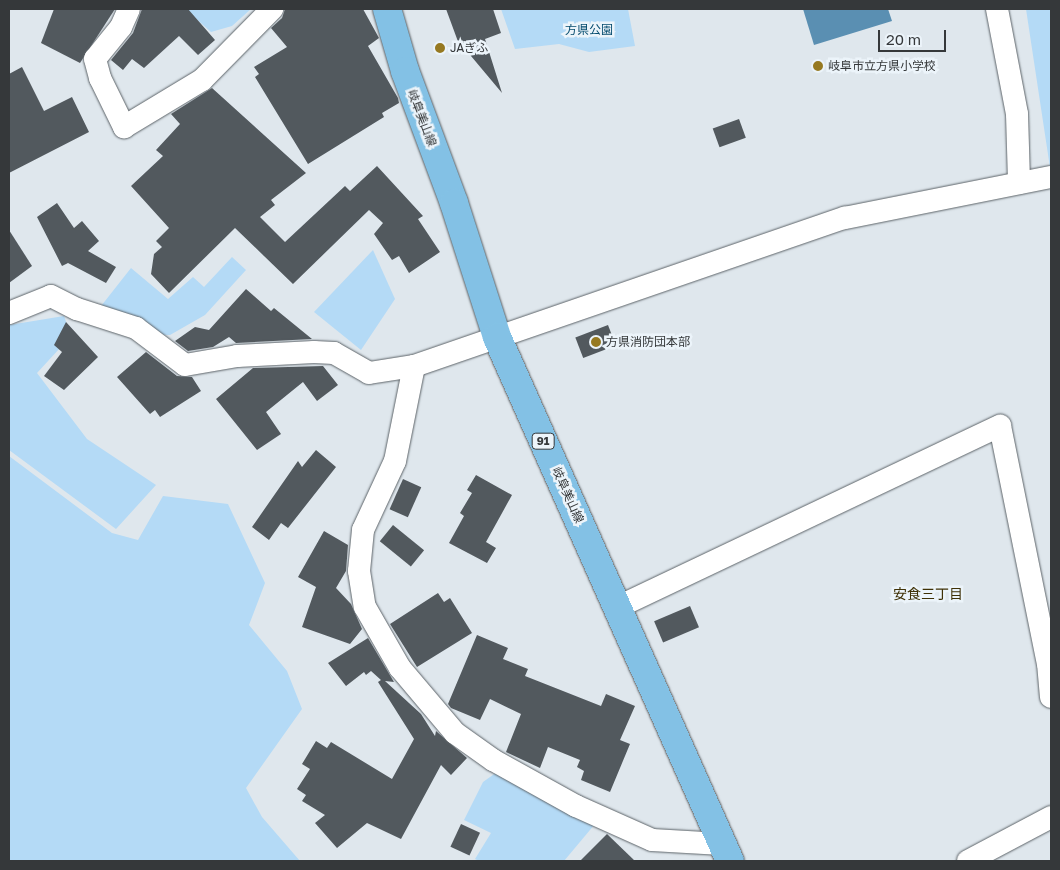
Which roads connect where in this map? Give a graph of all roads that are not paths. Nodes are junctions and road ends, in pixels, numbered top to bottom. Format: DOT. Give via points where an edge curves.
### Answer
graph roads {
  1 [pos="129,9"];
  2 [pos="272,9"];
  3 [pos="387,9"];
  4 [pos="997,9"];
  5 [pos="1051,177"];
  6 [pos="1024,182"];
  7 [pos="9,313"];
  8 [pos="497,337"];
  9 [pos="414,366"];
  10 [pos="618,607"];
  11 [pos="1051,697"];
  12 [pos="1051,817"];
  13 [pos="726,852"];
  14 [pos="968,861"];
  1 -- 2 [label="street" via="121,27 95,59 100,78 124,128 202,80"];
  3 -- 8 [label="main road, 岐阜美山線 / 91" via="405,71 454,203"];
  4 -- 6 [label="street" via="1017,114"];
  5 -- 6 [label="street"];
  6 -- 8 [label="street" via="845,218"];
  7 -- 9 [label="street" via="51,296 77,309 136,328 184,365 237,356 314,352 334,353 369,373"];
  8 -- 9 [label="street"];
  8 -- 10 [label="main road, 岐阜美山線 / 91"];
  9 -- 13 [label="street" via="395,461 362,530 359,571 365,607 400,668 455,734 493,760 576,806 652,840"];
  10 -- 11 [label="street" via="1000,426 1048,663"];
  10 -- 13 [label="main road, 岐阜美山線 / 91"];
  12 -- 14 [label="street"];
}
